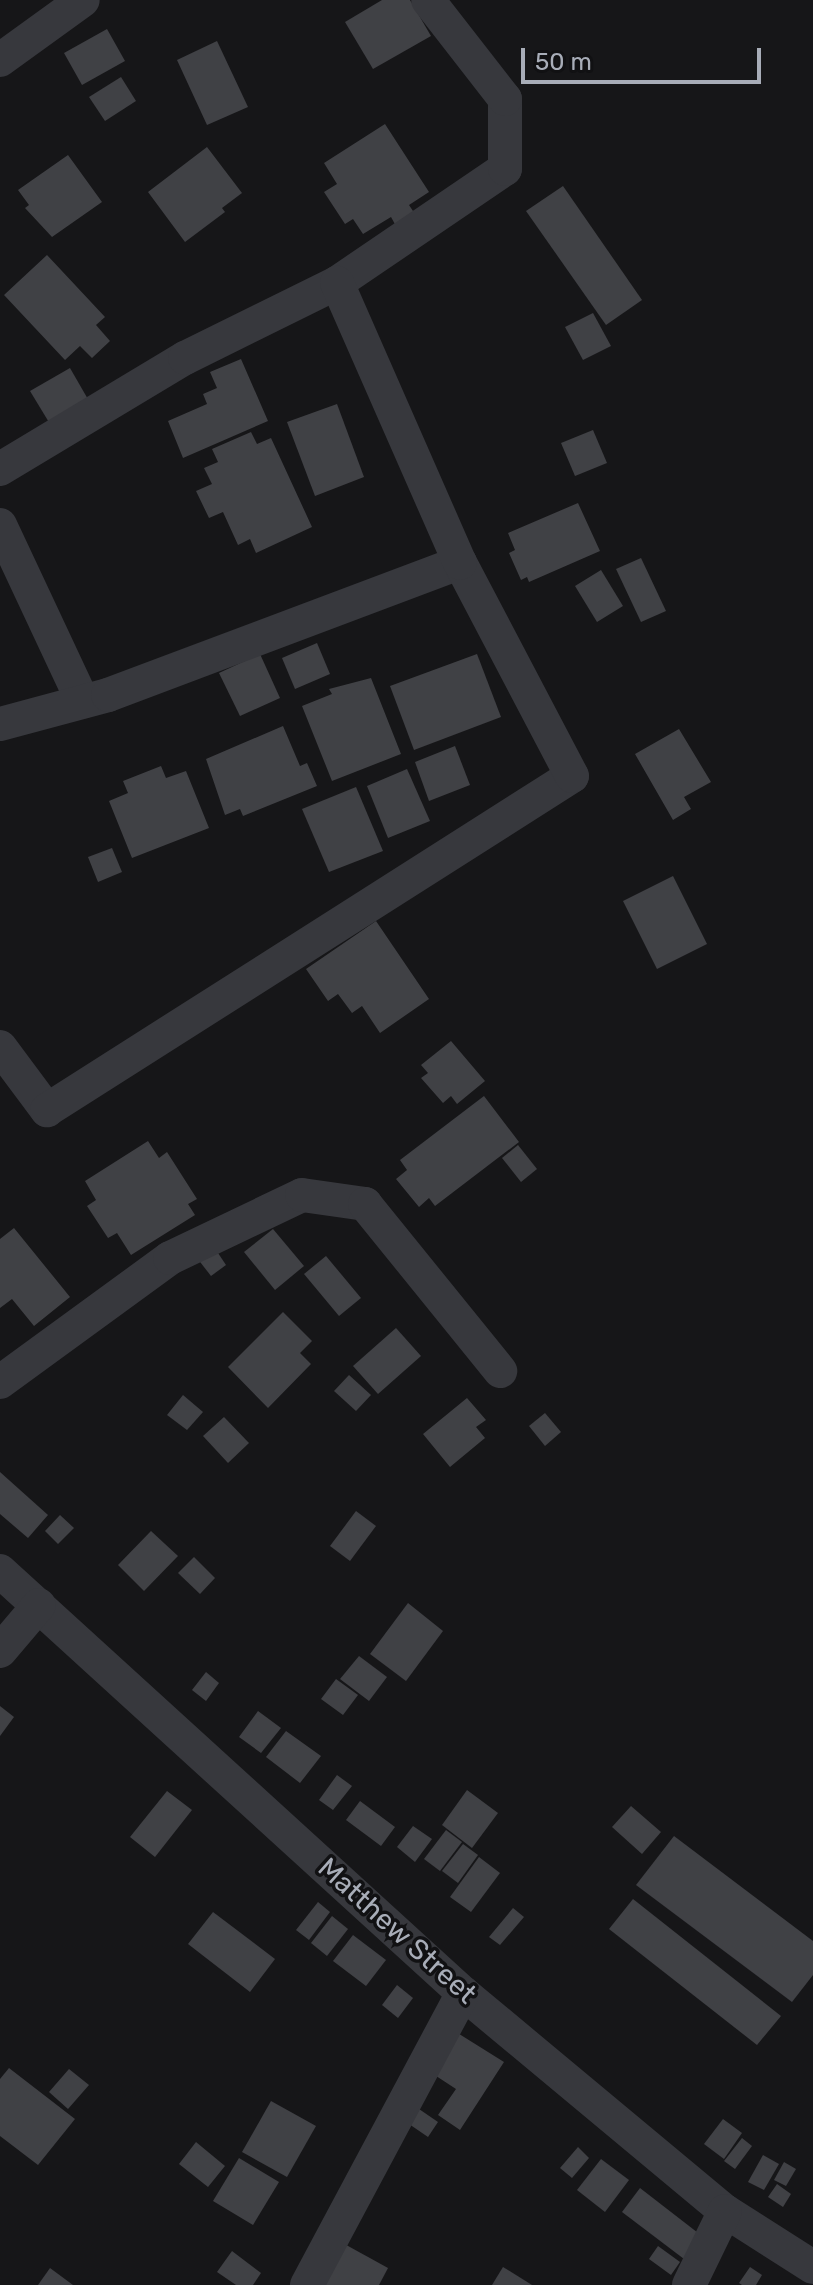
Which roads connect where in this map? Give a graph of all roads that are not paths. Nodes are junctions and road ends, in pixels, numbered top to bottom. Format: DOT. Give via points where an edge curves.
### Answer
graph roads {
  1 [pos="83,0"];
  2 [pos="428,0"];
  3 [pos="0,60"];
  4 [pos="337,283"];
  5 [pos="0,469"];
  6 [pos="0,525"];
  7 [pos="460,563"];
  8 [pos="83,702"];
  9 [pos="0,724"];
  10 [pos="0,1047"];
  11 [pos="500,1371"];
  12 [pos="0,1382"];
  13 [pos="0,1571"];
  14 [pos="39,1605"];
  15 [pos="0,1651"];
  16 [pos="463,1993"];
  17 [pos="725,2211"];
  18 [pos="813,2267"];
  19 [pos="307,2285"];
  20 [pos="689,2285"];
  1 -- 3 [label="street"];
  2 -- 4 [label="street" via="505,99 505,169"];
  4 -- 5 [label="street" via="185,358"];
  4 -- 7 [label="street"];
  6 -- 8 [label="street"];
  7 -- 8 [label="street"];
  7 -- 10 [label="street" via="572,776 47,1110"];
  8 -- 9 [label="street"];
  11 -- 12 [label="street" via="365,1204 302,1195 170,1258"];
  13 -- 14 [label="street, Matthew Street"];
  14 -- 15 [label="street"];
  14 -- 16 [label="street, Matthew Street"];
  16 -- 17 [label="street, Matthew Street"];
  16 -- 19 [label="street"];
  17 -- 18 [label="street, Matthew Street"];
  17 -- 20 [label="street"];
}
